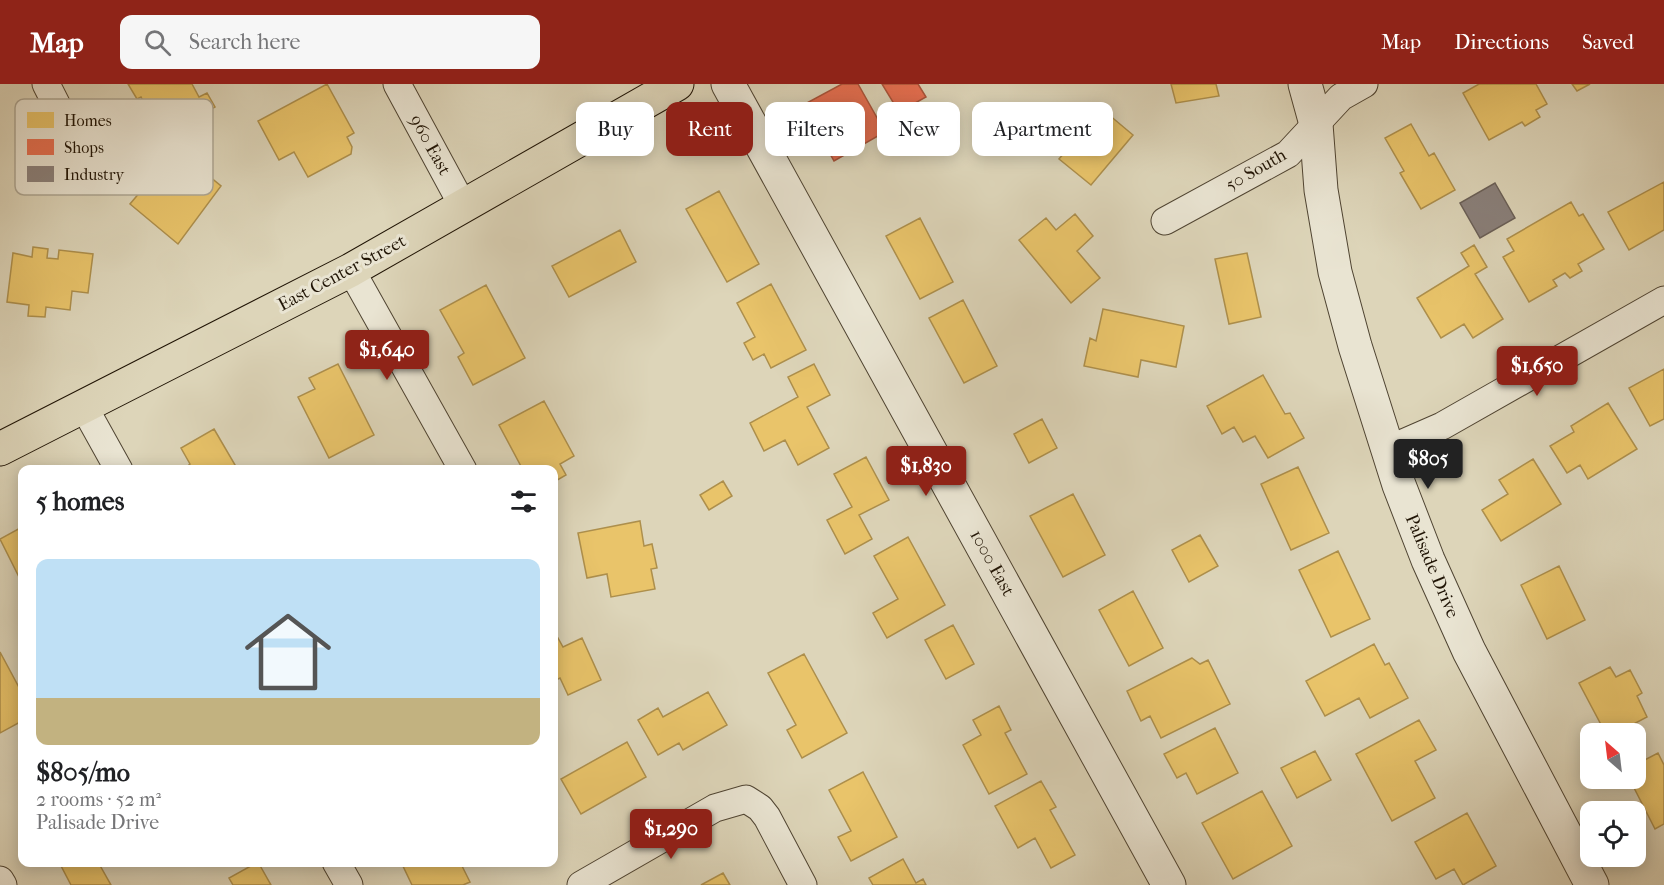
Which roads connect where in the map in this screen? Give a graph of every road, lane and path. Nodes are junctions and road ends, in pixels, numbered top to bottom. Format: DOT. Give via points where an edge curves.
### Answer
graph roads {
  1 [pos="46,84"];
  2 [pos="396,84"];
  3 [pos="677,84"];
  4 [pos="728,84"];
  5 [pos="1305,84"];
  6 [pos="1364,84"];
  7 [pos="53,99"];
  8 [pos="1316,124"];
  9 [pos="463,206"];
  10 [pos="1165,221"];
  11 [pos="351,270"];
  12 [pos="1664,300"];
  13 [pos="84,407"];
  14 [pos="0,449"];
  15 [pos="1388,450"];
  16 [pos="116,465"];
  17 [pos="460,465"];
  18 [pos="339,867"];
  19 [pos="0,880"];
  20 [pos="3,885"];
  21 [pos="349,885"];
  22 [pos="581,885"];
  23 [pos="803,885"];
  24 [pos="1169,885"];
  25 [pos="1592,885"];
  1 -- 7 [label="street"];
  2 -- 9 [label="street, 960 East"];
  3 -- 9 [label="main road, East Center Street"];
  4 -- 24 [label="street, 1000 East"];
  5 -- 8 [label="street, Palisade Drive"];
  6 -- 8 [label="street, 50 South" via="1341,98"];
  8 -- 10 [label="street, 50 South" via="1288,154"];
  8 -- 15 [label="street, Palisade Drive" via="1321,190 1335,272"];
  9 -- 11 [label="main road, East Center Street"];
  11 -- 13 [label="main road, East Center Street"];
  11 -- 17 [label="street"];
  12 -- 15 [label="street" via="1442,426"];
  13 -- 14 [label="main road, East Center Street"];
  13 -- 16 [label="street"];
  15 -- 25 [label="street, Palisade Drive" via="1428,560 1469,651"];
  18 -- 21 [label="street"];
  19 -- 20 [label="street"];
  22 -- 23 [label="street" via="715,808 746,798 767,817"];
}
